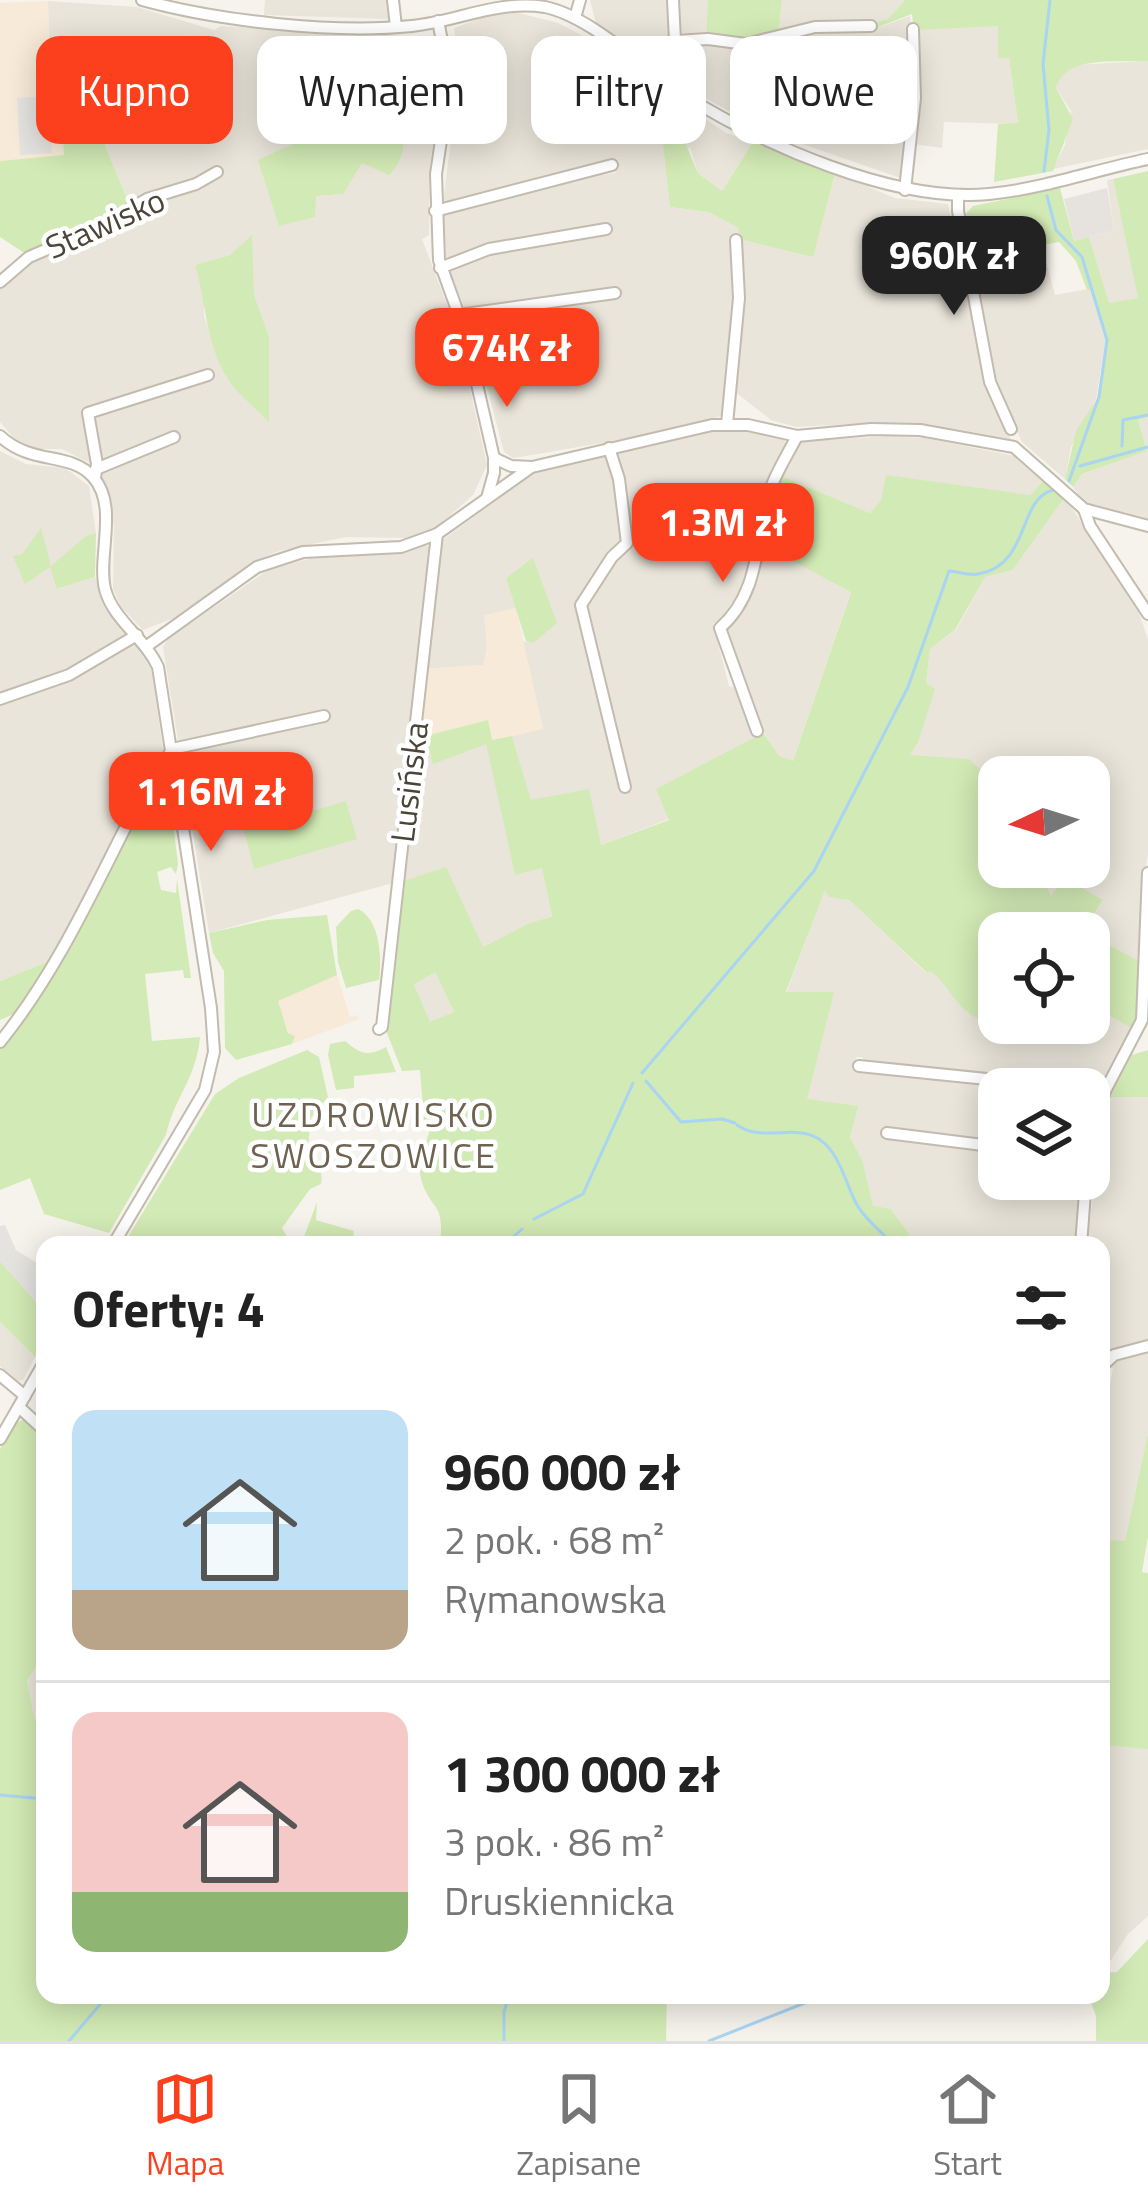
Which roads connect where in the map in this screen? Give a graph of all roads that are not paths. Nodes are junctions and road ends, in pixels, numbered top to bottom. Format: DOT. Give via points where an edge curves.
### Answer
graph roads {
  1 [pos="142,0"];
  2 [pos="393,0"];
  3 [pos="580,0"];
  4 [pos="673,0"];
  5 [pos="570,10"];
  6 [pos="438,21"];
  7 [pos="871,26"];
  8 [pos="396,27"];
  9 [pos="913,29"];
  10 [pos="603,36"];
  11 [pos="675,36"];
  12 [pos="706,40"];
  13 [pos="706,109"];
  14 [pos="1148,158"];
  15 [pos="612,165"];
  16 [pos="217,172"];
  17 [pos="904,190"];
  18 [pos="958,195"];
  19 [pos="435,211"];
  20 [pos="606,229"];
  21 [pos="736,240"];
  22 [pos="440,268"];
  23 [pos="0,282"];
  24 [pos="615,293"];
  25 [pos="458,315"];
  26 [pos="208,375"];
  27 [pos="727,424"];
  28 [pos="1011,429"];
  29 [pos="0,436"];
  30 [pos="796,436"];
  31 [pos="173,437"];
  32 [pos="608,448"];
  33 [pos="494,458"];
  34 [pos="532,466"];
  35 [pos="95,474"];
  36 [pos="487,498"];
  37 [pos="1084,509"];
  38 [pos="1148,526"];
  39 [pos="437,534"];
  40 [pos="1148,614"];
  41 [pos="136,635"];
  42 [pos="147,646"];
  43 [pos="0,699"];
  44 [pos="324,716"];
  45 [pos="757,731"];
  46 [pos="172,749"];
  47 [pos="625,787"];
  48 [pos="1148,873"];
  49 [pos="379,1029"];
  50 [pos="0,1042"];
  51 [pos="859,1066"];
  52 [pos="978,1078"];
  53 [pos="1110,1081"];
  54 [pos="887,1133"];
  55 [pos="978,1144"];
  56 [pos="1085,1200"];
  57 [pos="118,1236"];
  58 [pos="1083,1236"];
  59 [pos="1148,1346"];
  60 [pos="1110,1359"];
  61 [pos="0,1375"];
  62 [pos="36,1377"];
  63 [pos="22,1401"];
  64 [pos="36,1419"];
  65 [pos="0,1439"];
  1 -- 8 [label="street" via="253,21"];
  2 -- 8 [label="street"];
  3 -- 5 [label="street"];
  4 -- 11 [label="street"];
  5 -- 6 [label="street" via="506,4"];
  5 -- 10 [label="street"];
  6 -- 8 [label="street"];
  6 -- 19 [label="street" via="450,80"];
  7 -- 12 [label="street" via="815,27 746,44"];
  9 -- 17 [label="street"];
  13 -- 17 [label="street"];
  14 -- 18 [label="street" via="1016,190"];
  15 -- 19 [label="street"];
  16 -- 23 [label="street, Stawisko" via="29,257"];
  17 -- 18 [label="street"];
  18 -- 28 [label="street" via="990,382"];
  19 -- 22 [label="street"];
  20 -- 22 [label="street" via="489,249"];
  21 -- 27 [label="street"];
  22 -- 25 [label="street"];
  24 -- 25 [label="street"];
  25 -- 33 [label="street"];
  26 -- 35 [label="street" via="88,413"];
  27 -- 30 [label="street"];
  27 -- 32 [label="street"];
  29 -- 35 [label="street" via="31,456"];
  30 -- 37 [label="street" via="920,430 1014,447"];
  30 -- 45 [label="street" via="767,500 754,576 720,628"];
  31 -- 35 [label="street"];
  32 -- 34 [label="street"];
  32 -- 47 [label="street" via="627,543 581,605"];
  33 -- 34 [label="street"];
  33 -- 36 [label="street"];
  34 -- 36 [label="street"];
  35 -- 41 [label="street" via="105,512 105,589"];
  36 -- 39 [label="street"];
  37 -- 38 [label="street"];
  37 -- 40 [label="street"];
  39 -- 42 [label="street" via="401,547 277,558"];
  39 -- 49 [label="street, Lusińska"];
  41 -- 42 [label="street"];
  41 -- 43 [label="street" via="69,675"];
  42 -- 46 [label="street"];
  44 -- 46 [label="street"];
  46 -- 50 [label="street" via="58,960"];
  46 -- 57 [label="street" via="214,1052 199,1101"];
  48 -- 53 [label="street" via="1142,1020"];
  51 -- 52 [label="street"];
  54 -- 55 [label="street"];
  56 -- 58 [label="street"];
  59 -- 60 [label="street"];
  61 -- 63 [label="street"];
  62 -- 63 [label="street"];
  63 -- 64 [label="street"];
  63 -- 65 [label="street"];
}
